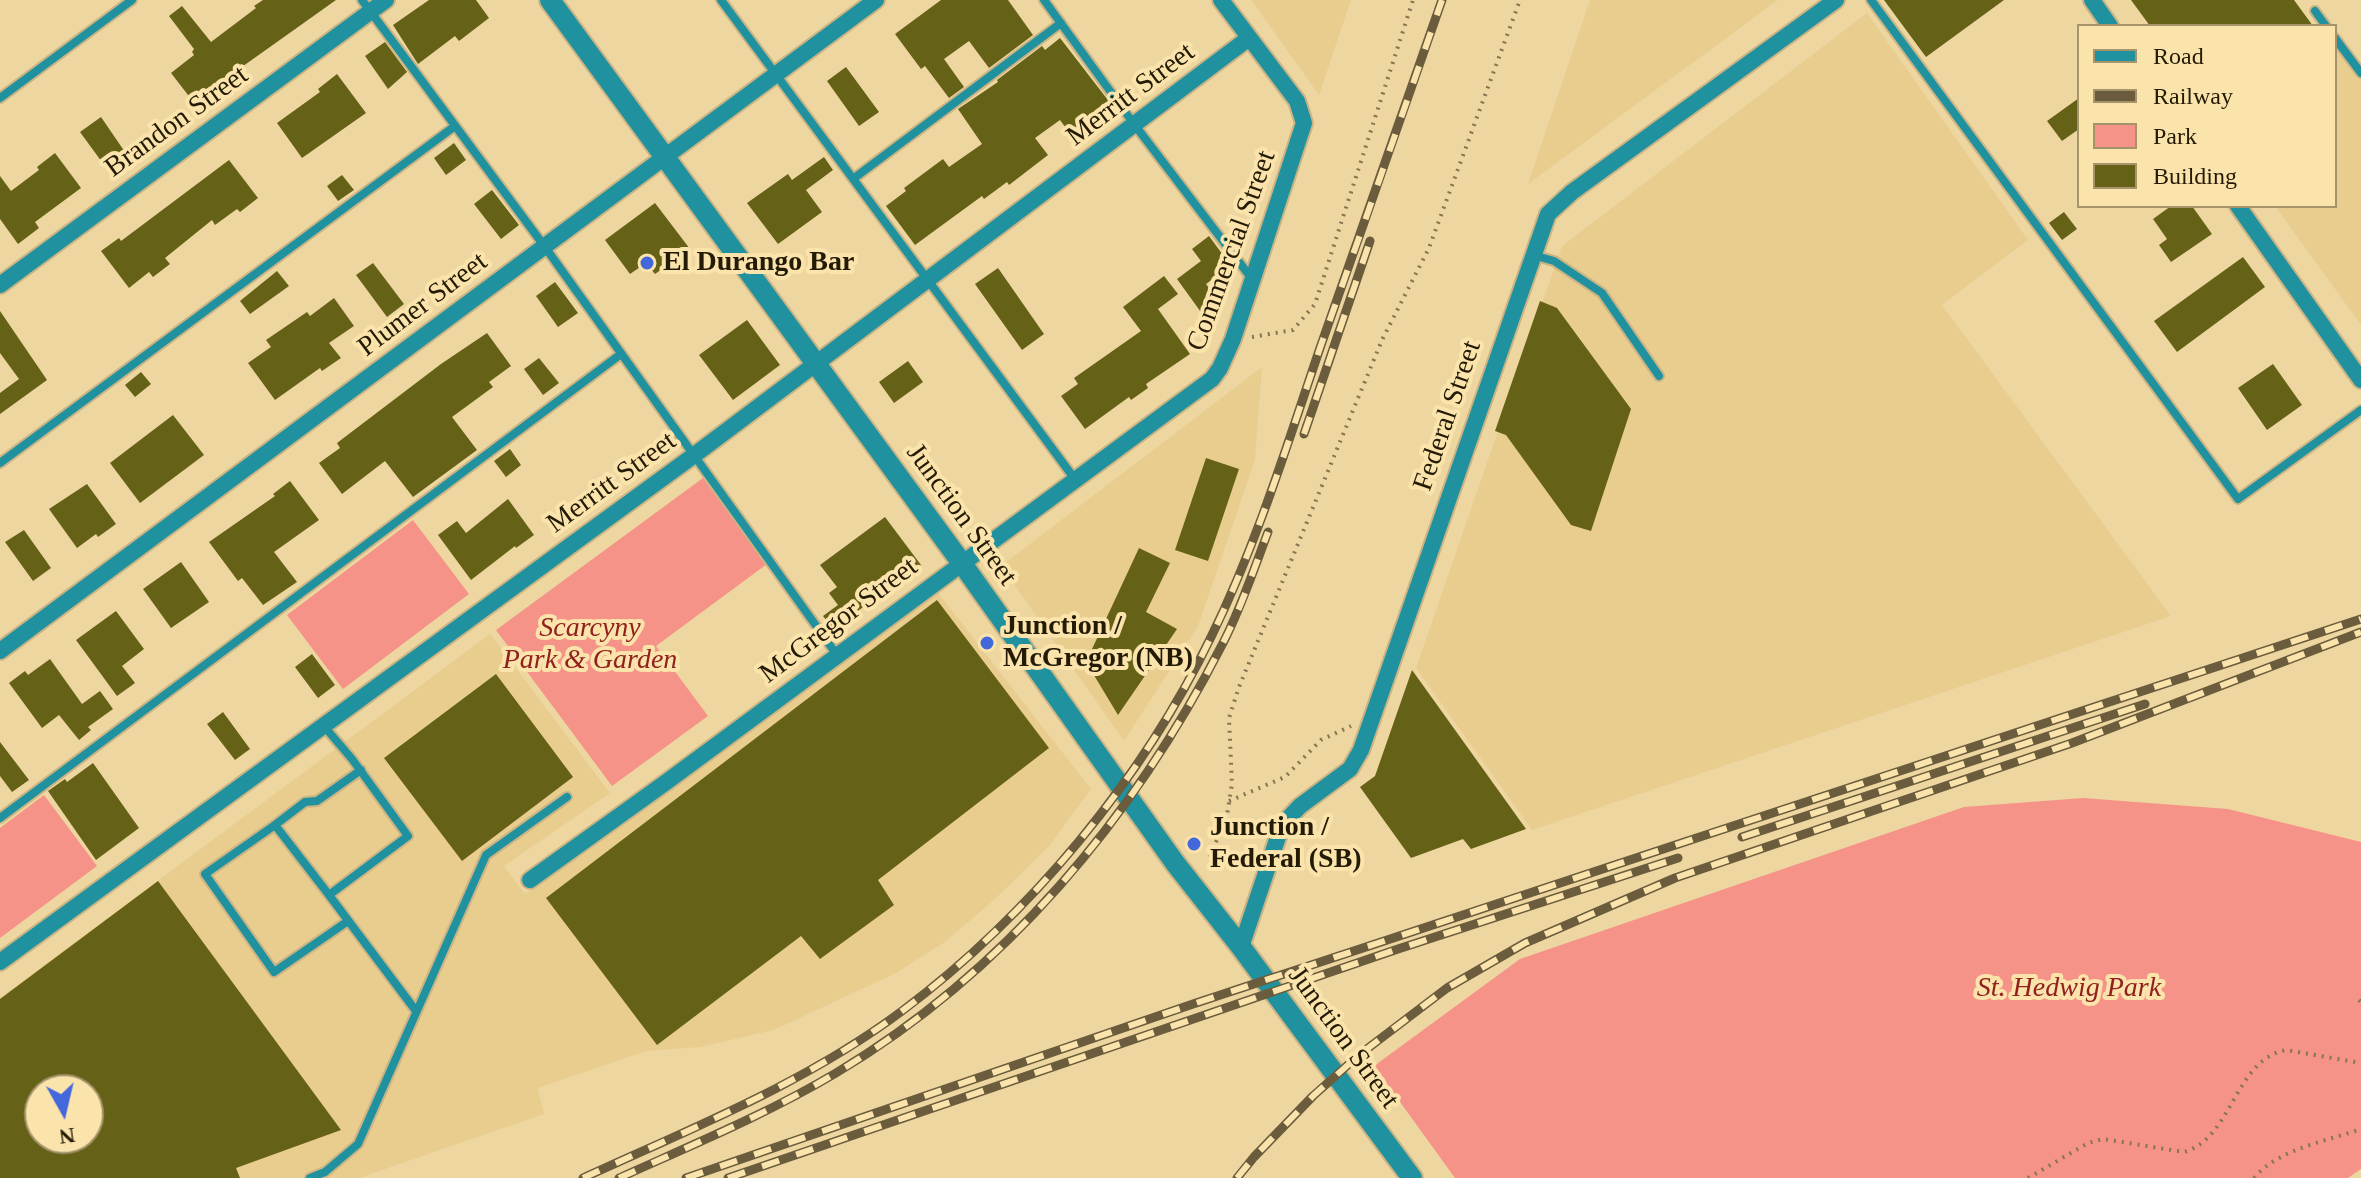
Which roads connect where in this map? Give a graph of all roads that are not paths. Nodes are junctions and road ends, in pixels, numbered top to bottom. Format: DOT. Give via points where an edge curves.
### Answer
graph roads {
  1 [pos="132,0"];
  2 [pos="386,0"];
  3 [pos="550,0"];
  4 [pos="721,0"];
  5 [pos="876,0"];
  6 [pos="1044,0"];
  7 [pos="1221,0"];
  8 [pos="1836,0"];
  9 [pos="1871,0"];
  10 [pos="2092,0"];
  11 [pos="366,6"];
  12 [pos="2315,11"];
  13 [pos="1061,23"];
  14 [pos="2109,24"];
  15 [pos="2325,24"];
  16 [pos="1249,38"];
  17 [pos="2337,41"];
  18 [pos="2361,73"];
  19 [pos="776,74"];
  20 [pos="0,98"];
  21 [pos="1134,124"];
  22 [pos="455,126"];
  23 [pos="665,157"];
  24 [pos="853,179"];
  25 [pos="2239,208"];
  26 [pos="545,247"];
  27 [pos="1532,255"];
  28 [pos="927,279"];
  29 [pos="1254,281"];
  30 [pos="0,285"];
  31 [pos="621,354"];
  32 [pos="815,363"];
  33 [pos="2359,372"];
  34 [pos="1659,376"];
  35 [pos="1180,403"];
  36 [pos="2361,410"];
  37 [pos="693,456"];
  38 [pos="0,463"];
  39 [pos="1074,478"];
  40 [pos="961,562"];
  41 [pos="0,651"];
  42 [pos="837,655"];
  43 [pos="323,725"];
  44 [pos="361,770"];
  45 [pos="567,797"];
  46 [pos="0,818"];
  47 [pos="275,825"];
  48 [pos="530,880"];
  49 [pos="329,895"];
  50 [pos="348,921"];
  51 [pos="1241,947"];
  52 [pos="0,962"];
  53 [pos="416,1011"];
  54 [pos="310,1178"];
  55 [pos="1412,1178"];
  1 -- 20 [label="lane"];
  2 -- 11 [label="street, Brandon Street"];
  3 -- 23 [label="street, Junction Street"];
  4 -- 19 [label="lane"];
  5 -- 19 [label="street, Plumer Street"];
  6 -- 13 [label="lane"];
  7 -- 16 [label="street"];
  8 -- 27 [label="street, Federal Street" via="1572,192 1548,214"];
  9 -- 36 [label="lane" via="2238,499"];
  10 -- 14 [label="street"];
  11 -- 22 [label="lane"];
  11 -- 30 [label="street, Brandon Street"];
  12 -- 15 [label="lane"];
  13 -- 21 [label="lane"];
  13 -- 24 [label="lane"];
  16 -- 21 [label="street, Merritt Street"];
  16 -- 29 [label="street, Commercial Street" via="1302,110 1302,132"];
  17 -- 18 [label="lane"];
  19 -- 23 [label="street, Plumer Street"];
  19 -- 24 [label="lane"];
  21 -- 28 [label="street, Merritt Street"];
  21 -- 29 [label="lane"];
  22 -- 26 [label="lane"];
  22 -- 38 [label="lane"];
  23 -- 26 [label="street, Plumer Street"];
  23 -- 32 [label="street, Junction Street"];
  24 -- 28 [label="lane"];
  25 -- 33 [label="street"];
  26 -- 31 [label="lane"];
  26 -- 41 [label="street, Plumer Street"];
  27 -- 34 [label="lane" via="1554,261 1602,293"];
  27 -- 51 [label="street, Federal Street" via="1361,750 1350,769 1282,825"];
  28 -- 32 [label="street, Merritt Street"];
  28 -- 39 [label="lane"];
  29 -- 35 [label="street, Commercial Street" via="1220,368"];
  31 -- 37 [label="lane"];
  31 -- 46 [label="lane"];
  32 -- 37 [label="street, Merritt Street"];
  32 -- 40 [label="street, Junction Street"];
  35 -- 39 [label="street, McGregor Street"];
  37 -- 42 [label="lane"];
  37 -- 43 [label="street, Merritt Street"];
  39 -- 40 [label="street, McGregor Street"];
  40 -- 42 [label="street, McGregor Street"];
  40 -- 51 [label="street, Junction Street" via="1141,817"];
  42 -- 48 [label="street, McGregor Street"];
  43 -- 44 [label="lane"];
  43 -- 52 [label="street, Merritt Street"];
  44 -- 47 [label="lane"];
  44 -- 49 [label="lane" via="408,836"];
  45 -- 53 [label="lane" via="486,855"];
  47 -- 49 [label="lane"];
  47 -- 50 [label="lane" via="205,874 274,972"];
  49 -- 50 [label="lane"];
  50 -- 53 [label="lane"];
  51 -- 55 [label="street, Junction Street"];
  53 -- 54 [label="lane" via="358,1144"];
}
